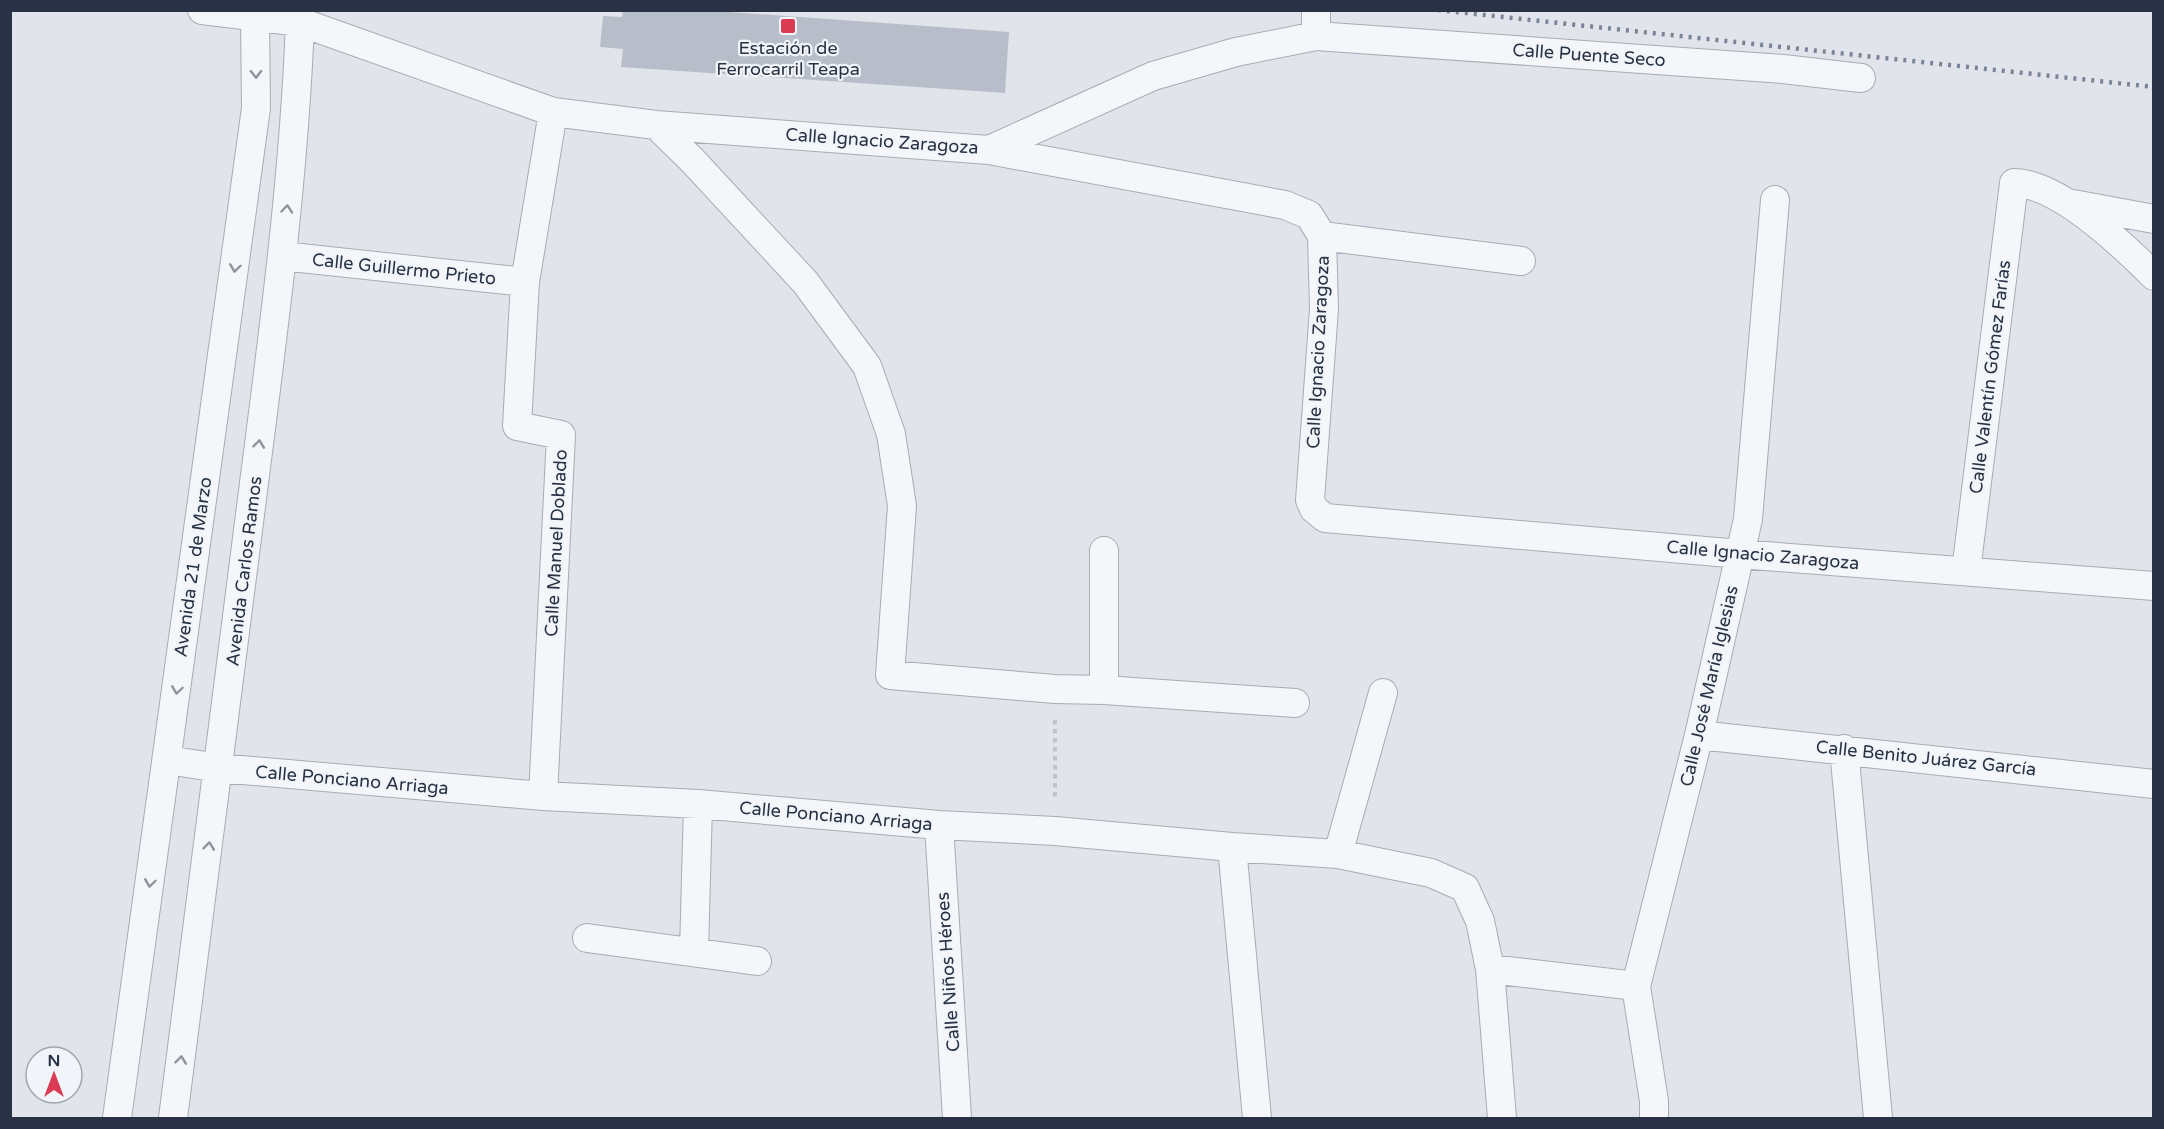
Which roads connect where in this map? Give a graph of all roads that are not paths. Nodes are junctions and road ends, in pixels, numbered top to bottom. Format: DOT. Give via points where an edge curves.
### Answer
graph roads {
  1 [pos="202,10"];
  2 [pos="255,16"];
  3 [pos="300,22"];
  4 [pos="1316,23"];
  5 [pos="1861,78"];
  6 [pos="553,112"];
  7 [pos="656,125"];
  8 [pos="989,150"];
  9 [pos="1775,200"];
  10 [pos="2068,203"];
  11 [pos="2154,219"];
  12 [pos="1322,236"];
  13 [pos="282,256"];
  14 [pos="1521,261"];
  15 [pos="2154,276"];
  16 [pos="525,282"];
  17 [pos="1104,551"];
  18 [pos="1740,554"];
  19 [pos="1965,571"];
  20 [pos="2154,586"];
  21 [pos="1104,690"];
  22 [pos="1383,693"];
  23 [pos="1296,703"];
  24 [pos="1699,735"];
  25 [pos="1844,749"];
  26 [pos="167,760"];
  27 [pos="219,768"];
  28 [pos="2154,784"];
  29 [pos="543,796"];
  30 [pos="698,804"];
  31 [pos="939,825"];
  32 [pos="1232,848"];
  33 [pos="1338,854"];
  34 [pos="587,938"];
  35 [pos="694,951"];
  36 [pos="757,961"];
  37 [pos="1490,969"];
  38 [pos="1636,986"];
  39 [pos="117,1119"];
  40 [pos="173,1119"];
  41 [pos="957,1119"];
  42 [pos="1257,1119"];
  43 [pos="1502,1119"];
  44 [pos="1654,1119"];
  45 [pos="1878,1119"];
  1 -- 2 [label="street, Calle Ignacio Zaragoza"];
  2 -- 3 [label="street, Calle Ignacio Zaragoza"];
  2 -- 26 [label="street, Avenida 21 de Marzo, one-way" via="256,108"];
  3 -- 6 [label="street, Calle Ignacio Zaragoza"];
  13 -- 3 [label="street, Avenida Carlos Ramos, one-way" via="297,108"];
  4 -- 5 [label="street, Calle Puente Seco"];
  4 -- 8 [label="street, Calle Puente Seco" via="1153,76"];
  6 -- 7 [label="street, Calle Ignacio Zaragoza"];
  6 -- 16 [label="street, Calle Manuel Doblado"];
  7 -- 8 [label="street, Calle Ignacio Zaragoza"];
  7 -- 21 [label="street" via="805,282 867,366 891,434 902,506 890,675"];
  8 -- 12 [label="street, Calle Ignacio Zaragoza" via="1286,205 1309,214"];
  9 -- 18 [label="street, Calle José María Iglesias" via="1748,519"];
  10 -- 11 [label="street"];
  10 -- 15 [label="street" via="2126,248"];
  10 -- 19 [label="street, Calle Valentín Gómez Farías" via="2034,186 2014,183"];
  12 -- 14 [label="street"];
  12 -- 18 [label="street, Calle Ignacio Zaragoza" via="1324,309 1310,500 1325,518"];
  13 -- 16 [label="street, Calle Guillermo Prieto"];
  27 -- 13 [label="street, Avenida Carlos Ramos, one-way"];
  16 -- 29 [label="street, Calle Manuel Doblado" via="517,426 561,435"];
  17 -- 21 [label="street"];
  18 -- 19 [label="street, Calle Ignacio Zaragoza"];
  18 -- 24 [label="street, Calle José María Iglesias"];
  19 -- 20 [label="street, Calle Ignacio Zaragoza"];
  21 -- 23 [label="street"];
  22 -- 33 [label="street"];
  24 -- 25 [label="street, Calle Benito Juárez García"];
  24 -- 38 [label="street, Calle José María Iglesias"];
  25 -- 28 [label="street, Calle Benito Juárez García"];
  25 -- 45 [label="street"];
  26 -- 27 [label="street, Calle Ponciano Arriaga"];
  26 -- 39 [label="street, Avenida 21 de Marzo, one-way"];
  27 -- 29 [label="street, Calle Ponciano Arriaga"];
  40 -- 27 [label="street, Avenida Carlos Ramos, one-way"];
  29 -- 30 [label="street, Calle Ponciano Arriaga"];
  30 -- 31 [label="street, Calle Ponciano Arriaga"];
  30 -- 35 [label="street"];
  31 -- 32 [label="street, Calle Ponciano Arriaga" via="1055,831"];
  31 -- 41 [label="street, Calle Niños Héroes"];
  32 -- 33 [label="street, Calle Ponciano Arriaga"];
  32 -- 42 [label="street"];
  33 -- 37 [label="street, Calle Ponciano Arriaga" via="1431,873 1465,888 1480,921"];
  34 -- 35 [label="street"];
  35 -- 36 [label="street"];
  37 -- 38 [label="street"];
  37 -- 43 [label="street, Calle Ponciano Arriaga"];
  38 -- 44 [label="street"];
}
